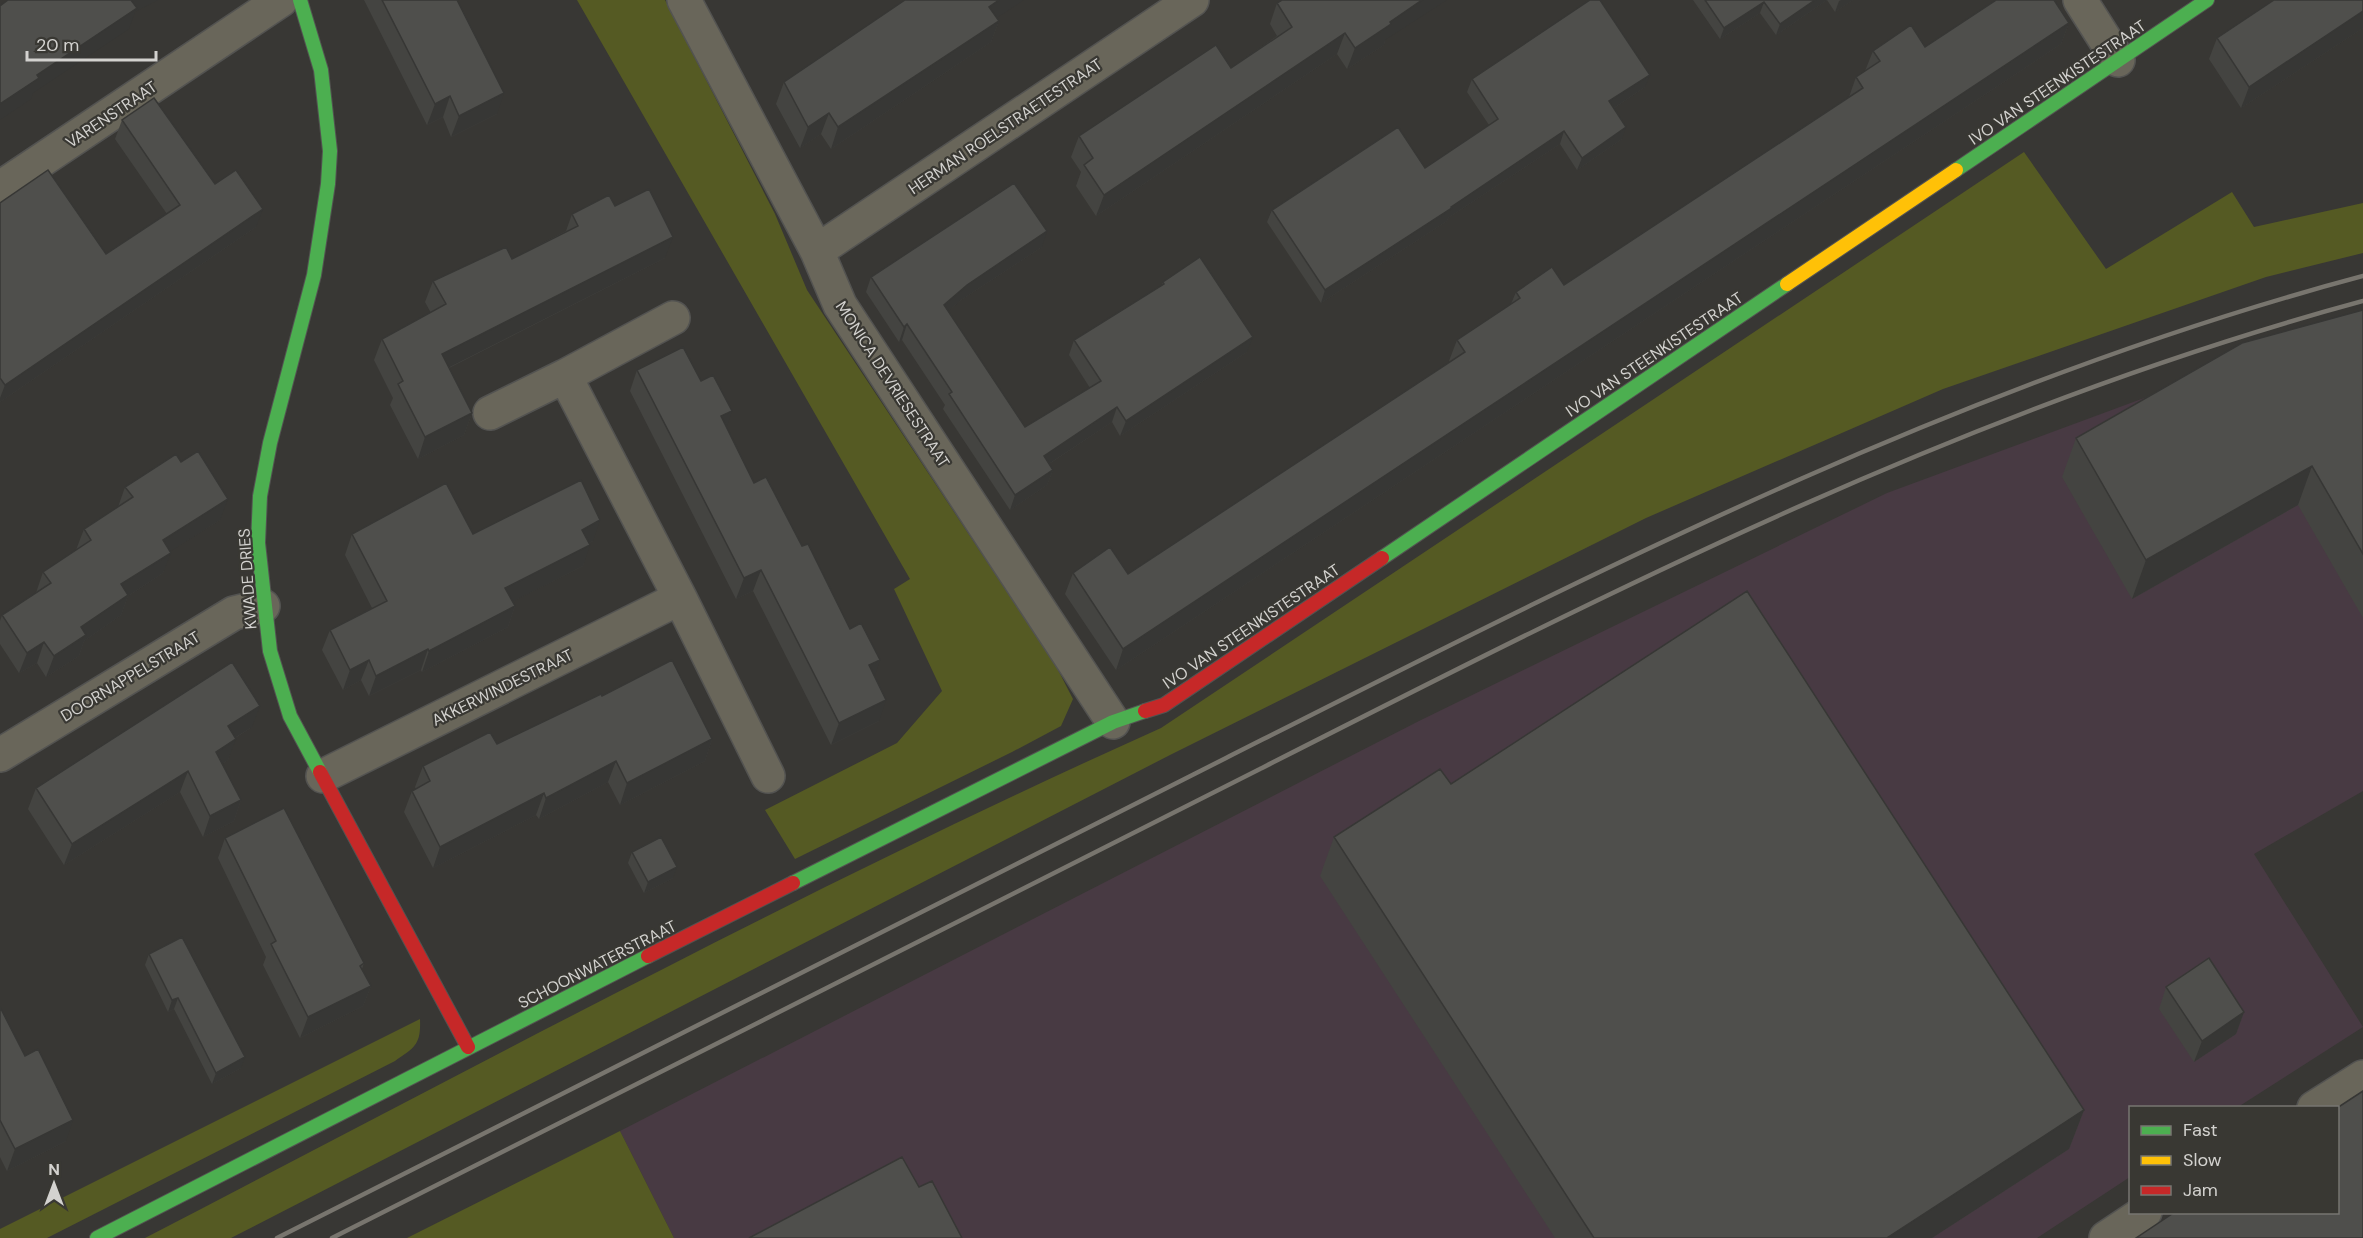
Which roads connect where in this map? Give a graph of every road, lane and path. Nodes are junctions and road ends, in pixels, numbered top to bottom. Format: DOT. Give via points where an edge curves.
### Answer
graph roads {
  1 [pos="282,0"];
  2 [pos="300,0"];
  3 [pos="684,0"];
  4 [pos="1192,0"];
  5 [pos="2080,0"];
  6 [pos="2207,0"];
  7 [pos="2118,60"];
  8 [pos="0,188"];
  9 [pos="818,251"];
  10 [pos="673,318"];
  11 [pos="565,376"];
  12 [pos="490,413"];
  13 [pos="680,598"];
  14 [pos="263,606"];
  15 [pos="1113,722"];
  16 [pos="0,755"];
  17 [pos="323,776"];
  18 [pos="768,776"];
  19 [pos="468,1047"];
  20 [pos="2363,1077"];
  21 [pos="2316,1106"];
  22 [pos="2142,1214"];
  23 [pos="97,1238"];
  24 [pos="2106,1238"];
  1 -- 8 [label="street, VARENSTRAAT"];
  2 -- 14 [label="street, KWADE DRIES" via="321,70 330,151 328,184 314,275 260,496 258,543"];
  3 -- 9 [label="street, MONICA DEVRIESESTRAAT"];
  4 -- 9 [label="street, HERMAN ROELSTRAETESTRAAT"];
  5 -- 7 [label="street"];
  6 -- 7 [label="street, IVO VAN STEENKISTESTRAAT"];
  7 -- 15 [label="street, IVO VAN STEENKISTESTRAAT" via="1164,705"];
  9 -- 15 [label="street, MONICA DEVRIESESTRAAT" via="840,304"];
  10 -- 11 [label="street"];
  11 -- 12 [label="street"];
  11 -- 13 [label="street"];
  13 -- 17 [label="street, AKKERWINDESTRAAT"];
  13 -- 18 [label="street"];
  14 -- 16 [label="street, DOORNAPPELSTRAAT" via="234,613"];
  14 -- 17 [label="street, KWADE DRIES" via="270,651 290,716"];
  15 -- 19 [label="street, SCHOONWATERSTRAAT"];
  17 -- 19 [label="street, KWADE DRIES"];
  19 -- 23 [label="street, SCHOONWATERSTRAAT"];
  20 -- 21 [label="street"];
  22 -- 24 [label="street"];
}
